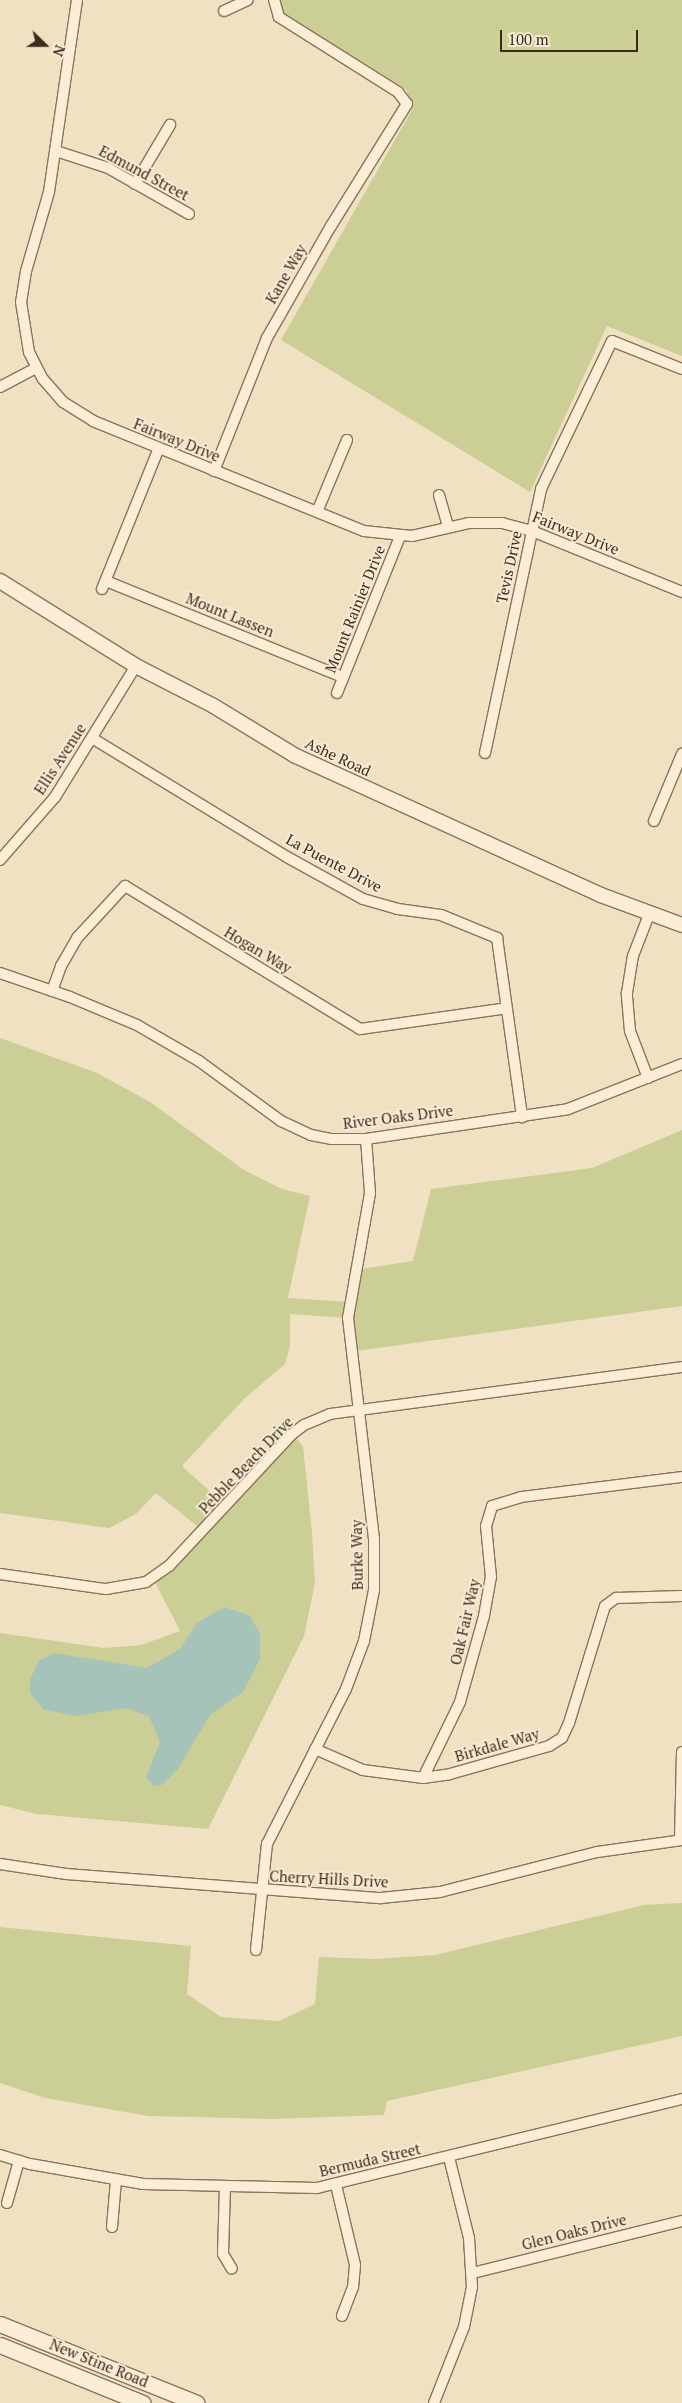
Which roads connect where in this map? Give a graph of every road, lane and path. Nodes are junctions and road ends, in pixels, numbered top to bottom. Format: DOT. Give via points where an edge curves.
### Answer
graph roads {
  1 [pos="78,0"];
  2 [pos="248,0"];
  3 [pos="274,0"];
  4 [pos="224,11"];
  5 [pos="170,125"];
  6 [pos="56,151"];
  7 [pos="135,184"];
  8 [pos="188,214"];
  9 [pos="36,368"];
  10 [pos="682,370"];
  11 [pos="0,387"];
  12 [pos="347,440"];
  13 [pos="159,448"];
  14 [pos="214,470"];
  15 [pos="439,495"];
  16 [pos="317,512"];
  17 [pos="448,527"];
  18 [pos="532,531"];
  19 [pos="400,536"];
  20 [pos="0,581"];
  21 [pos="682,592"];
  22 [pos="136,666"];
  23 [pos="344,677"];
  24 [pos="337,693"];
  25 [pos="92,738"];
  26 [pos="485,753"];
  27 [pos="682,754"];
  28 [pos="654,821"];
  29 [pos="0,860"];
  30 [pos="650,912"];
  31 [pos="682,925"];
  32 [pos="0,974"];
  33 [pos="52,991"];
  34 [pos="507,1008"];
  35 [pos="682,1064"];
  36 [pos="648,1078"];
  37 [pos="522,1117"];
  38 [pos="366,1139"];
  39 [pos="682,1367"];
  40 [pos="357,1410"];
  41 [pos="682,1477"];
  42 [pos="0,1574"];
  43 [pos="682,1596"];
  44 [pos="315,1749"];
  45 [pos="682,1752"];
  46 [pos="423,1778"];
  47 [pos="681,1840"];
  48 [pos="0,1864"];
  49 [pos="260,1890"];
  50 [pos="256,1950"];
  51 [pos="682,2099"];
  52 [pos="0,2155"];
  53 [pos="449,2157"];
  54 [pos="19,2161"];
  55 [pos="116,2180"];
  56 [pos="336,2185"];
  57 [pos="225,2186"];
  58 [pos="7,2203"];
  59 [pos="682,2221"];
  60 [pos="112,2227"];
  61 [pos="232,2269"];
  62 [pos="473,2272"];
  63 [pos="342,2316"];
  64 [pos="0,2324"];
  65 [pos="0,2345"];
  66 [pos="143,2403"];
  67 [pos="198,2403"];
  68 [pos="434,2403"];
  1 -- 6 [label="street, Fairway Drive"];
  2 -- 4 [label="street"];
  3 -- 14 [label="street, Kane Way" via="279,17 398,92 406,104 267,338"];
  5 -- 7 [label="street"];
  6 -- 7 [label="street, Edmund Street" via="90,160"];
  6 -- 9 [label="street, Fairway Drive" via="21,302 24,337"];
  7 -- 8 [label="street, Edmund Street"];
  9 -- 11 [label="street"];
  9 -- 13 [label="street, Fairway Drive" via="52,391 78,413"];
  10 -- 18 [label="street, Tevis Drive" via="612,341 541,489"];
  12 -- 16 [label="street"];
  13 -- 14 [label="street, Fairway Drive"];
  13 -- 23 [label="street, Mount Lassen" via="104,585"];
  14 -- 16 [label="street, Fairway Drive"];
  15 -- 17 [label="street"];
  16 -- 19 [label="street, Fairway Drive" via="364,531"];
  17 -- 18 [label="street, Fairway Drive" via="486,522"];
  17 -- 19 [label="street, Fairway Drive"];
  18 -- 21 [label="street, Fairway Drive"];
  18 -- 26 [label="street, Tevis Drive"];
  19 -- 23 [label="street, Mount Rainier Drive"];
  20 -- 22 [label="street, Ashe Road"];
  22 -- 25 [label="street, Ellis Avenue"];
  22 -- 30 [label="street, Ashe Road" via="212,705 296,756 601,895"];
  23 -- 24 [label="street, Mount Rainier Drive"];
  25 -- 29 [label="street, Ellis Avenue" via="55,797"];
  25 -- 34 [label="street, La Puente Drive" via="363,899 398,909 441,915 497,938"];
  27 -- 28 [label="street"];
  30 -- 31 [label="street, Ashe Road"];
  30 -- 36 [label="street" via="633,956 627,993 630,1030"];
  32 -- 33 [label="street, River Oaks Drive"];
  33 -- 34 [label="street, Hogan Way" via="61,966 77,938 125,886 360,1029"];
  33 -- 38 [label="street, River Oaks Drive" via="104,1010 168,1042 295,1128 331,1139"];
  34 -- 37 [label="street, La Puente Drive"];
  35 -- 36 [label="street, River Oaks Drive"];
  36 -- 37 [label="street, River Oaks Drive" via="590,1102"];
  37 -- 38 [label="street, River Oaks Drive"];
  38 -- 40 [label="street, Burke Way" via="370,1193 348,1318"];
  39 -- 40 [label="street, Pebble Beach Drive"];
  40 -- 42 [label="street, Pebble Beach Drive" via="317,1418 292,1434 169,1566 146,1582 106,1589"];
  40 -- 44 [label="street, Burke Way" via="374,1539 374,1590 356,1665"];
  41 -- 46 [label="street, Oak Fair Way" via="520,1497 492,1506 486,1526 491,1577 484,1616 460,1702"];
  43 -- 46 [label="street, Birkdale Way" via="616,1598 605,1606 562,1738 549,1746 450,1774"];
  44 -- 46 [label="street, Birkdale Way" via="362,1770 402,1778"];
  44 -- 49 [label="street, Burke Way" via="273,1828 263,1862"];
  45 -- 47 [label="street"];
  47 -- 49 [label="street, Cherry Hills Drive" via="597,1852 468,1887 420,1895 352,1897"];
  48 -- 49 [label="street, Cherry Hills Drive" via="66,1874"];
  49 -- 50 [label="street, Burke Way"];
  51 -- 53 [label="street, Bermuda Street"];
  52 -- 54 [label="street, Bermuda Street"];
  53 -- 56 [label="street, Bermuda Street"];
  53 -- 62 [label="street" via="469,2238"];
  54 -- 55 [label="street, Bermuda Street"];
  54 -- 58 [label="street"];
  55 -- 57 [label="street, Bermuda Street" via="143,2184"];
  55 -- 60 [label="street"];
  56 -- 57 [label="street, Bermuda Street" via="299,2188"];
  56 -- 63 [label="street" via="355,2266 353,2287"];
  57 -- 61 [label="street" via="223,2254"];
  59 -- 62 [label="street, Glen Oaks Drive"];
  62 -- 68 [label="street" via="464,2327"];
  64 -- 67 [label="main road, New Stine Road"];
  65 -- 66 [label="main road, New Stine Road"];
}
